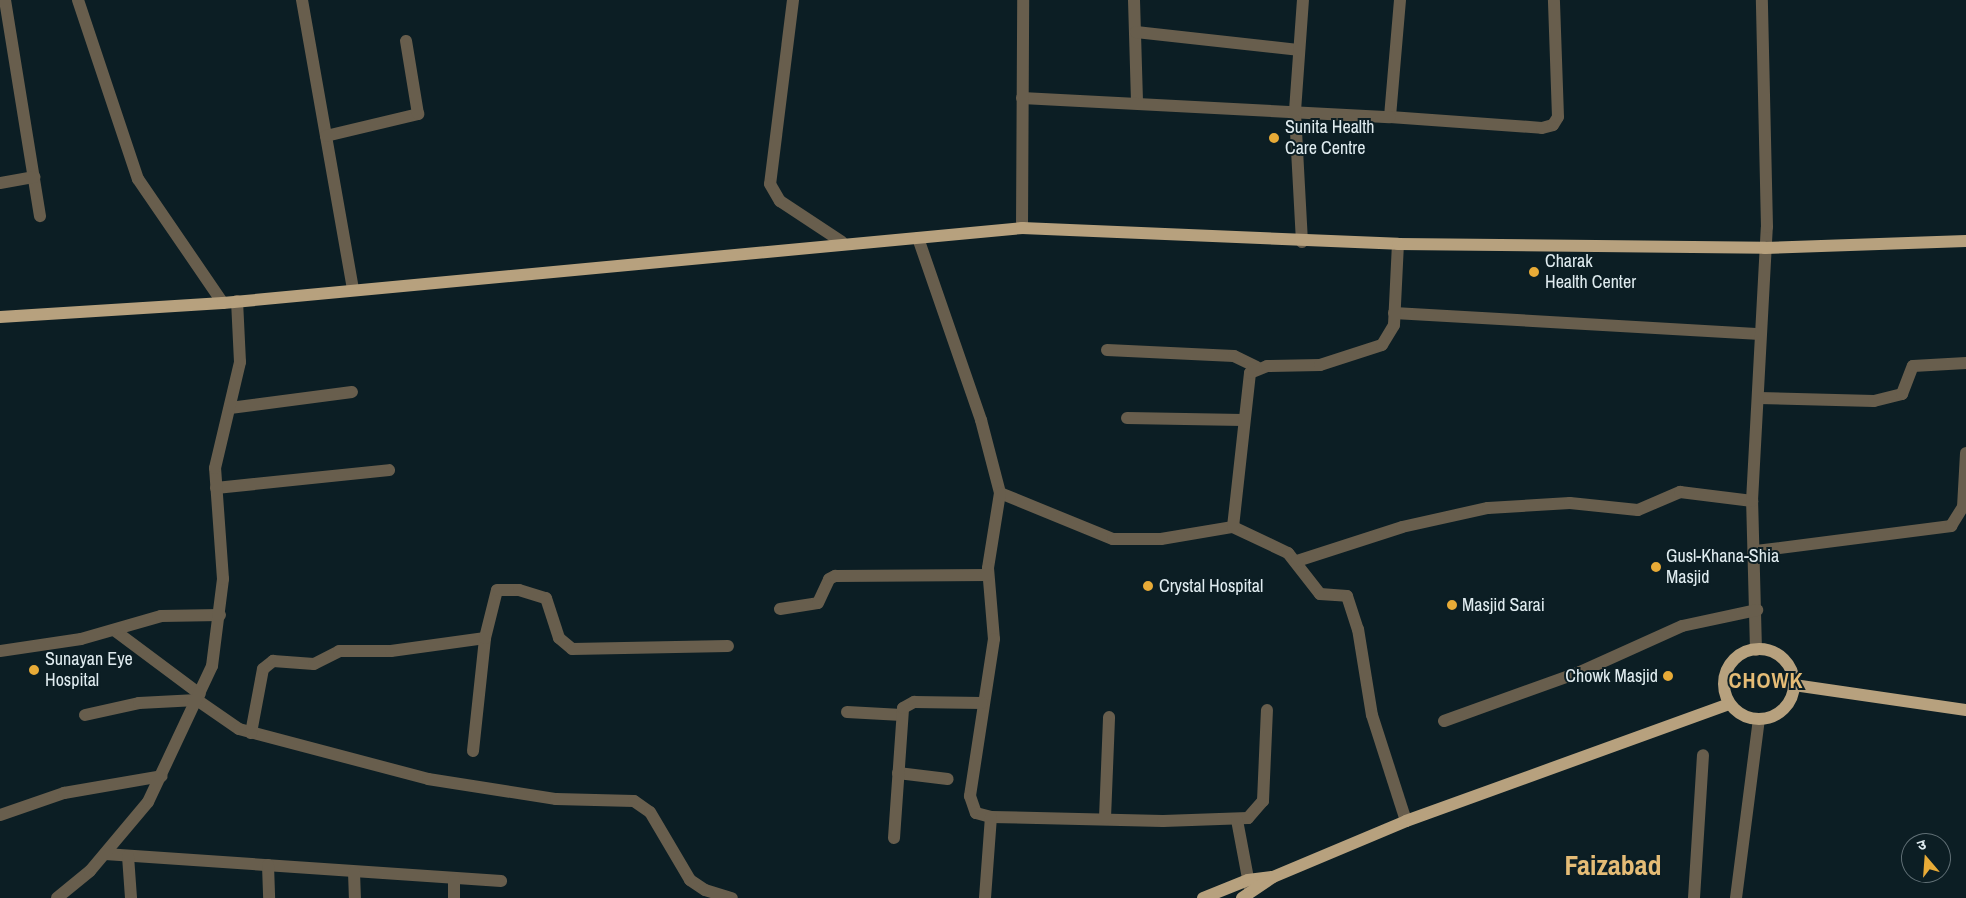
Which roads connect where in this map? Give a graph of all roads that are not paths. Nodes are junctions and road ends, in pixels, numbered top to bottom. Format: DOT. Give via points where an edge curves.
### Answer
graph roads {
  1 [pos="5,0"];
  2 [pos="78,0"];
  3 [pos="302,0"];
  4 [pos="793,0"];
  5 [pos="1023,0"];
  6 [pos="1134,0"];
  7 [pos="1303,0"];
  8 [pos="1400,0"];
  9 [pos="1554,0"];
  10 [pos="1762,0"];
  11 [pos="1136,32"];
  12 [pos="406,41"];
  13 [pos="1298,50"];
  14 [pos="1022,98"];
  15 [pos="1137,102"];
  16 [pos="1295,111"];
  17 [pos="1390,116"];
  18 [pos="326,136"];
  19 [pos="34,176"];
  20 [pos="0,183"];
  21 [pos="40,216"];
  22 [pos="1022,228"];
  23 [pos="918,238"];
  24 [pos="1966,241"];
  25 [pos="842,242"];
  26 [pos="1302,242"];
  27 [pos="1398,244"];
  28 [pos="1765,248"];
  29 [pos="353,290"];
  30 [pos="237,301"];
  31 [pos="222,303"];
  32 [pos="1394,313"];
  33 [pos="0,316"];
  34 [pos="1760,334"];
  35 [pos="1107,350"];
  36 [pos="1966,363"];
  37 [pos="1257,367"];
  38 [pos="352,392"];
  39 [pos="1759,398"];
  40 [pos="230,408"];
  41 [pos="1127,418"];
  42 [pos="1243,420"];
  43 [pos="1966,453"];
  44 [pos="389,470"];
  45 [pos="216,488"];
  46 [pos="1000,492"];
  47 [pos="1752,501"];
  48 [pos="1965,507"];
  49 [pos="1233,526"];
  50 [pos="1756,551"];
  51 [pos="1297,561"];
  52 [pos="988,575"];
  53 [pos="780,609"];
  54 [pos="1757,610"];
  55 [pos="220,615"];
  56 [pos="114,630"];
  57 [pos="485,638"];
  58 [pos="728,646"];
  59 [pos="1756,650"];
  60 [pos="0,651"];
  61 [pos="1794,685"];
  62 [pos="199,697"];
  63 [pos="982,704"];
  64 [pos="1730,704"];
  65 [pos="1267,710"];
  66 [pos="1966,710"];
  67 [pos="847,712"];
  68 [pos="85,715"];
  69 [pos="902,715"];
  70 [pos="1109,717"];
  71 [pos="1760,719"];
  72 [pos="1444,720"];
  73 [pos="251,733"];
  74 [pos="473,751"];
  75 [pos="1703,755"];
  76 [pos="898,773"];
  77 [pos="162,776"];
  78 [pos="948,780"];
  79 [pos="0,815"];
  80 [pos="991,817"];
  81 [pos="1105,818"];
  82 [pos="1237,820"];
  83 [pos="1406,821"];
  84 [pos="894,838"];
  85 [pos="105,854"];
  86 [pos="128,856"];
  87 [pos="268,866"];
  88 [pos="354,872"];
  89 [pos="1273,877"];
  90 [pos="454,879"];
  91 [pos="1248,880"];
  92 [pos="501,881"];
  93 [pos="1248,897"];
  94 [pos="57,898"];
  95 [pos="131,898"];
  96 [pos="269,898"];
  97 [pos="354,898"];
  98 [pos="454,898"];
  99 [pos="732,898"];
  100 [pos="986,898"];
  101 [pos="1203,898"];
  102 [pos="1694,898"];
  103 [pos="1736,898"];
  1 -- 19 [label="street"];
  2 -- 31 [label="street" via="141,184"];
  3 -- 18 [label="street"];
  4 -- 25 [label="street" via="770,184 780,201"];
  5 -- 14 [label="street"];
  6 -- 11 [label="street"];
  7 -- 13 [label="street"];
  8 -- 17 [label="street"];
  9 -- 17 [label="street" via="1558,117 1553,125 1542,128"];
  10 -- 28 [label="street"];
  11 -- 13 [label="street"];
  11 -- 15 [label="street"];
  12 -- 18 [label="street" via="418,114"];
  13 -- 16 [label="street"];
  14 -- 15 [label="street"];
  14 -- 22 [label="street"];
  15 -- 16 [label="street"];
  16 -- 17 [label="street"];
  16 -- 26 [label="street"];
  18 -- 29 [label="street"];
  19 -- 20 [label="street"];
  19 -- 21 [label="street"];
  22 -- 23 [label="main road"];
  22 -- 26 [label="main road"];
  23 -- 25 [label="main road"];
  23 -- 46 [label="street" via="981,420"];
  24 -- 28 [label="main road"];
  25 -- 29 [label="main road"];
  26 -- 27 [label="main road"];
  27 -- 28 [label="main road"];
  27 -- 32 [label="street"];
  28 -- 34 [label="street"];
  29 -- 30 [label="main road"];
  30 -- 31 [label="main road"];
  30 -- 40 [label="street" via="240,350"];
  31 -- 33 [label="main road"];
  32 -- 34 [label="street"];
  32 -- 37 [label="street" via="1390,337 1382,345 1320,365"];
  34 -- 39 [label="street"];
  35 -- 37 [label="street" via="1234,356"];
  36 -- 39 [label="street" via="1913,366 1902,394 1874,401 1834,403"];
  37 -- 42 [label="street" via="1247,382"];
  38 -- 40 [label="street"];
  39 -- 47 [label="street"];
  40 -- 45 [label="street" via="217,455"];
  41 -- 42 [label="street"];
  42 -- 49 [label="street"];
  43 -- 48 [label="street"];
  44 -- 45 [label="street"];
  45 -- 55 [label="street" via="223,572"];
  46 -- 49 [label="street" via="1112,539 1161,539"];
  46 -- 52 [label="street"];
  47 -- 50 [label="street"];
  47 -- 51 [label="street" via="1680,492 1638,510 1570,503 1488,508 1402,527"];
  48 -- 50 [label="street" via="1958,521 1938,530"];
  49 -- 51 [label="street"];
  50 -- 54 [label="street"];
  51 -- 83 [label="street" via="1320,594 1341,594 1351,602 1372,715"];
  52 -- 53 [label="street" via="835,576 829,579 818,603"];
  52 -- 63 [label="street" via="994,639"];
  54 -- 59 [label="street"];
  54 -- 72 [label="street" via="1682,626 1580,672"];
  55 -- 56 [label="street" via="161,616"];
  55 -- 62 [label="street" via="214,655"];
  56 -- 60 [label="street"];
  56 -- 62 [label="street"];
  57 -- 58 [label="street" via="492,595 505,587 546,598 559,638 572,649"];
  57 -- 73 [label="street" via="391,651 339,651 314,664 273,661 263,669"];
  57 -- 74 [label="street"];
  59 -- 61 [label="main road" via="1772,652 1786,662"];
  59 -- 64 [label="main road" via="1740,656 1728,669 1726,693"];
  61 -- 66 [label="main road"];
  61 -- 71 [label="main road" via="1784,709"];
  62 -- 68 [label="street" via="139,703"];
  62 -- 73 [label="street" via="225,721"];
  62 -- 77 [label="street"];
  63 -- 69 [label="street" via="914,702 907,704"];
  63 -- 80 [label="street" via="970,796 976,813"];
  64 -- 71 [label="main road" via="1738,712"];
  64 -- 83 [label="main road"];
  65 -- 82 [label="street" via="1263,801 1248,818"];
  67 -- 69 [label="street"];
  69 -- 76 [label="street"];
  70 -- 81 [label="street"];
  71 -- 103 [label="street"];
  73 -- 99 [label="street" via="428,779 556,798 634,801 650,812 690,880 705,890"];
  75 -- 102 [label="street"];
  76 -- 78 [label="street"];
  76 -- 84 [label="street"];
  77 -- 79 [label="street" via="64,793"];
  77 -- 85 [label="street" via="148,802"];
  80 -- 81 [label="street"];
  80 -- 100 [label="street"];
  81 -- 82 [label="street"];
  82 -- 91 [label="street"];
  83 -- 89 [label="main road"];
  85 -- 86 [label="street"];
  85 -- 94 [label="street"];
  86 -- 87 [label="street"];
  86 -- 95 [label="street"];
  87 -- 88 [label="street"];
  87 -- 96 [label="street"];
  88 -- 90 [label="street"];
  88 -- 97 [label="street"];
  89 -- 91 [label="main road"];
  89 -- 93 [label="main road"];
  90 -- 92 [label="street"];
  90 -- 98 [label="street"];
  91 -- 93 [label="street"];
  91 -- 101 [label="main road"];
}
